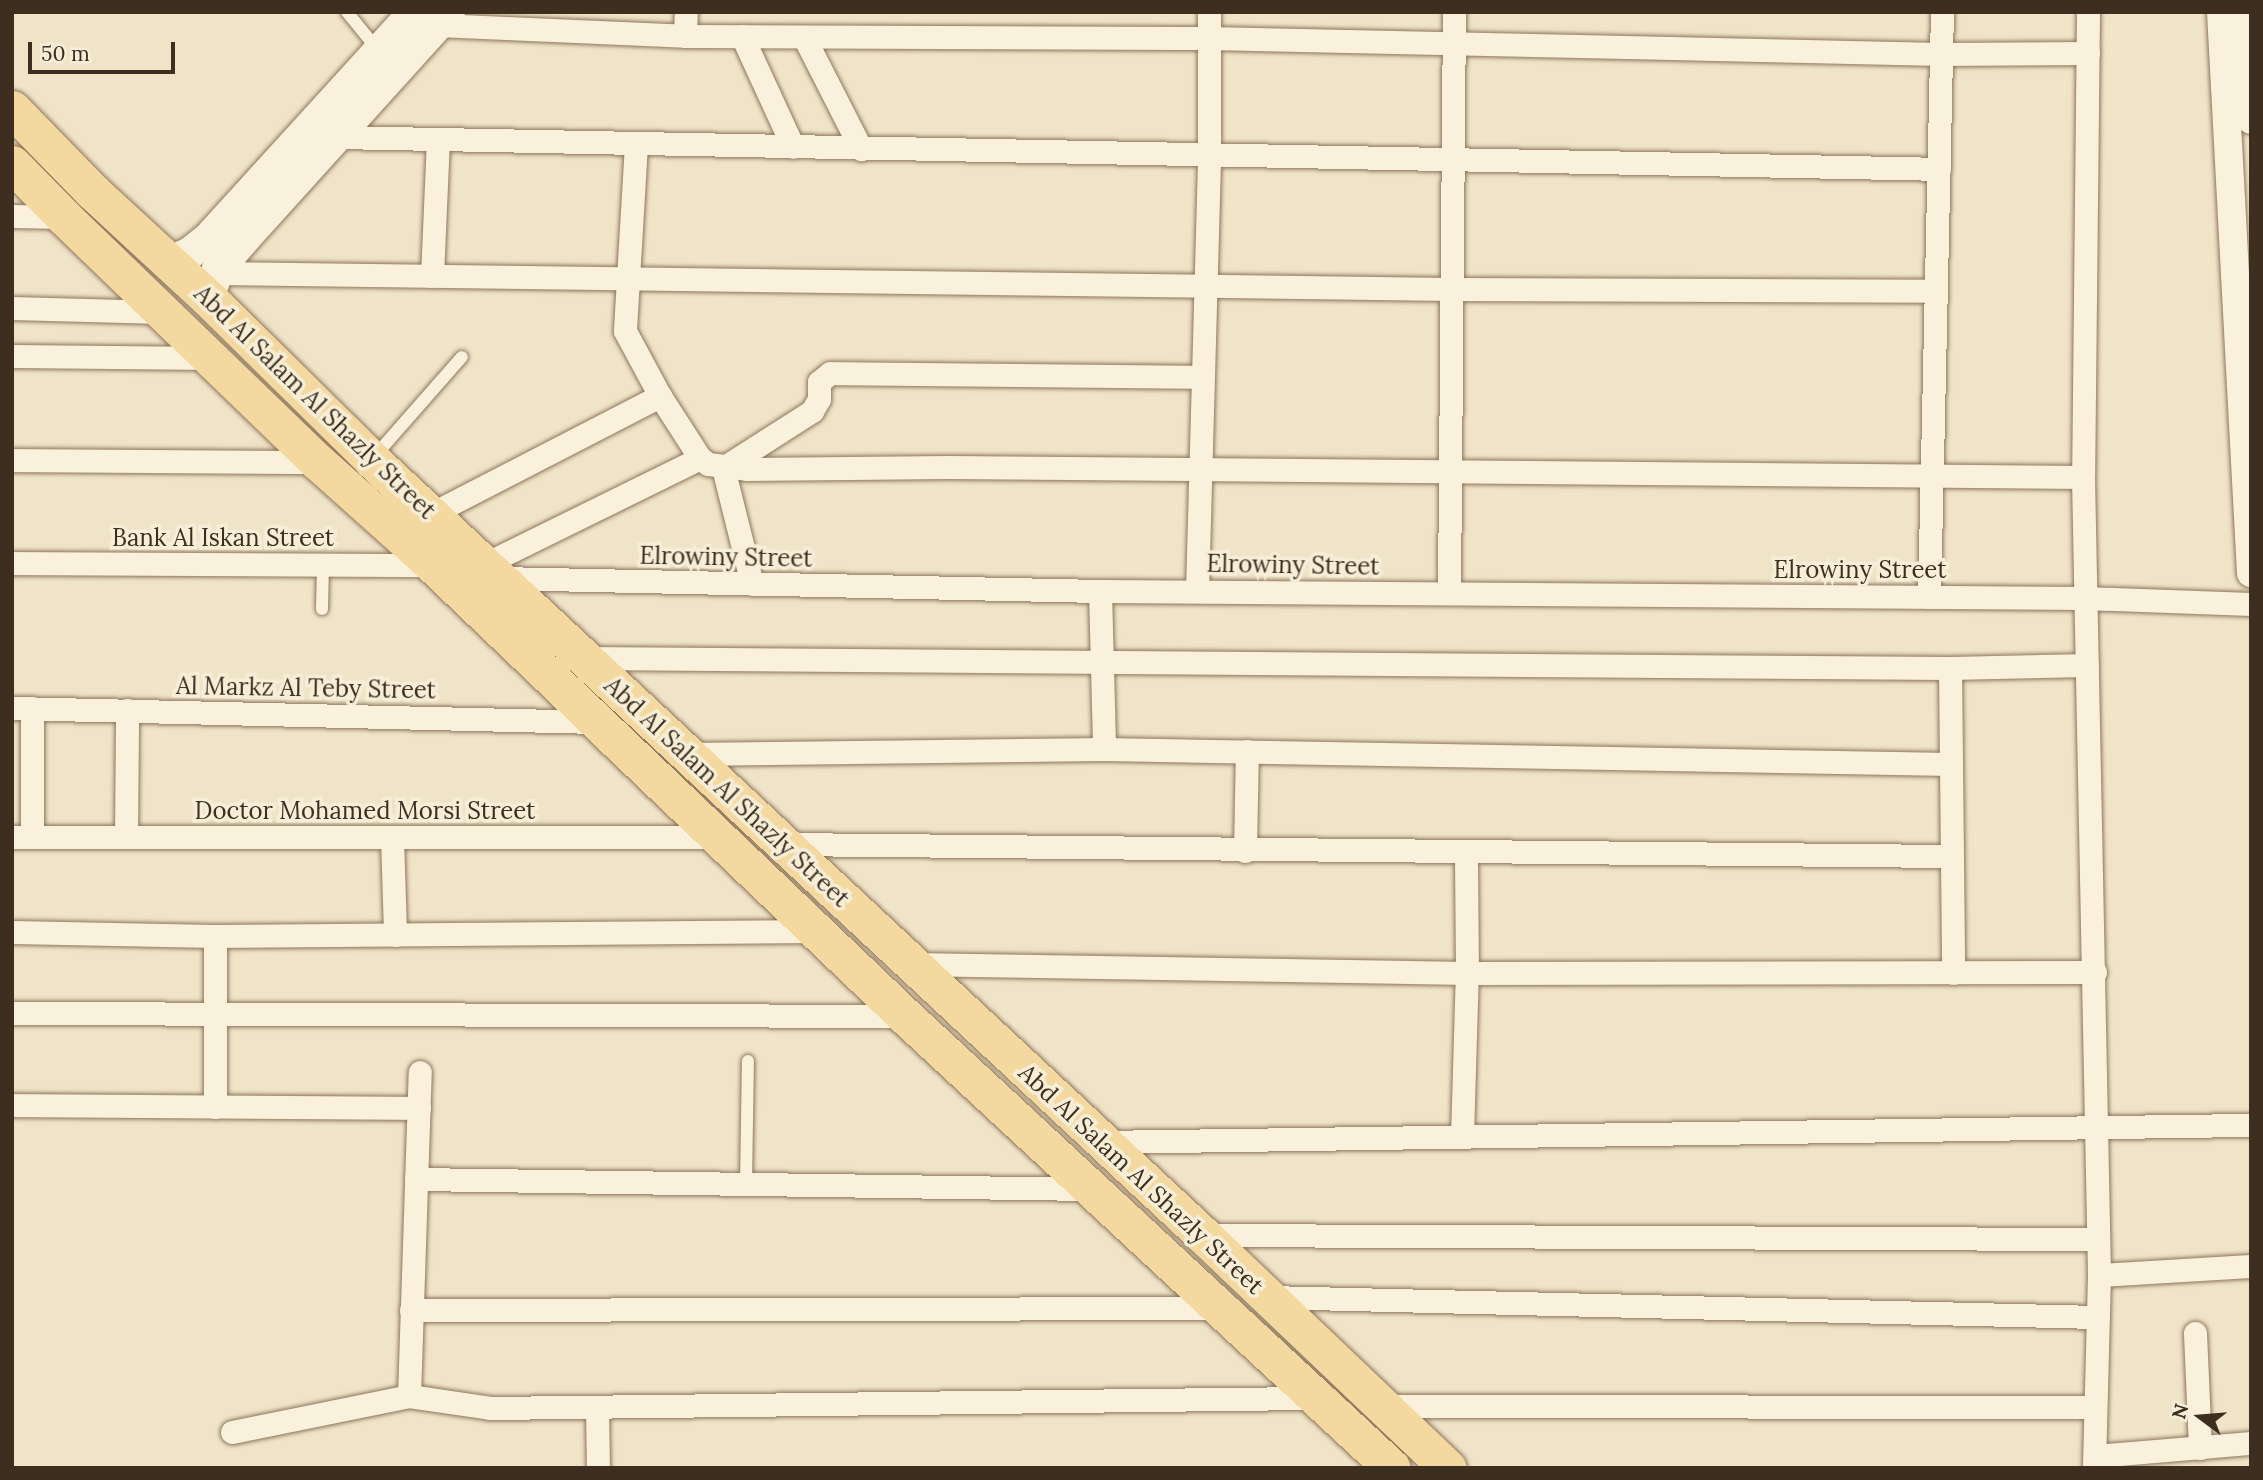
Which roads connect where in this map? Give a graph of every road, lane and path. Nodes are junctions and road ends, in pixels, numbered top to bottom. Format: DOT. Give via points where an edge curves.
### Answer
graph roads {
  1 [pos="347,12"];
  2 [pos="686,12"];
  3 [pos="1209,12"];
  4 [pos="1454,12"];
  5 [pos="1942,12"];
  6 [pos="2088,12"];
  7 [pos="2221,12"];
  8 [pos="2245,12"];
  9 [pos="434,16"];
  10 [pos="685,36"];
  11 [pos="742,36"];
  12 [pos="804,37"];
  13 [pos="1208,38"];
  14 [pos="1454,43"];
  15 [pos="378,50"];
  16 [pos="2088,53"];
  17 [pos="1941,54"];
  18 [pos="12,109"];
  19 [pos="2251,120"];
  20 [pos="337,137"];
  21 [pos="438,139"];
  22 [pos="636,144"];
  23 [pos="793,147"];
  24 [pos="861,149"];
  25 [pos="1209,156"];
  26 [pos="1453,160"];
  27 [pos="12,164"];
  28 [pos="1939,169"];
  29 [pos="12,216"];
  30 [pos="64,217"];
  31 [pos="234,230"];
  32 [pos="170,262"];
  33 [pos="432,276"];
  34 [pos="627,278"];
  35 [pos="212,285"];
  36 [pos="1205,286"];
  37 [pos="1451,289"];
  38 [pos="1936,291"];
  39 [pos="12,308"];
  40 [pos="162,312"];
  41 [pos="12,356"];
  42 [pos="462,357"];
  43 [pos="211,358"];
  44 [pos="1203,377"];
  45 [pos="307,395"];
  46 [pos="660,396"];
  47 [pos="280,424"];
  48 [pos="366,455"];
  49 [pos="699,458"];
  50 [pos="12,460"];
  51 [pos="317,462"];
  52 [pos="723,468"];
  53 [pos="1202,469"];
  54 [pos="1450,472"];
  55 [pos="1932,477"];
  56 [pos="2084,477"];
  57 [pos="431,514"];
  58 [pos="12,564"];
  59 [pos="323,565"];
  60 [pos="433,565"];
  61 [pos="492,571"];
  62 [pos="2251,573"];
  63 [pos="752,584"];
  64 [pos="1100,591"];
  65 [pos="1197,591"];
  66 [pos="1449,593"];
  67 [pos="1929,597"];
  68 [pos="2085,598"];
  69 [pos="2251,604"];
  70 [pos="322,609"];
  71 [pos="584,658"];
  72 [pos="1101,663"];
  73 [pos="2087,666"];
  74 [pos="1950,668"];
  75 [pos="22,708"];
  76 [pos="127,710"];
  77 [pos="598,722"];
  78 [pos="1104,749"];
  79 [pos="1247,751"];
  80 [pos="688,754"];
  81 [pos="1951,764"];
  82 [pos="22,837"];
  83 [pos="126,837"];
  84 [pos="392,837"];
  85 [pos="718,837"];
  86 [pos="783,844"];
  87 [pos="1245,850"];
  88 [pos="1466,852"];
  89 [pos="1950,856"];
  90 [pos="818,931"];
  91 [pos="12,932"];
  92 [pos="395,935"];
  93 [pos="215,936"];
  94 [pos="911,964"];
  95 [pos="2095,972"];
  96 [pos="1467,973"];
  97 [pos="1953,973"];
  98 [pos="12,1013"];
  99 [pos="215,1014"];
  100 [pos="905,1016"];
  101 [pos="748,1061"];
  102 [pos="420,1072"];
  103 [pos="12,1105"];
  104 [pos="215,1107"];
  105 [pos="419,1108"];
  106 [pos="2251,1125"];
  107 [pos="2096,1127"];
  108 [pos="1462,1137"];
  109 [pos="1100,1142"];
  110 [pos="416,1179"];
  111 [pos="746,1184"];
  112 [pos="1092,1189"];
  113 [pos="1153,1191"];
  114 [pos="1124,1219"];
  115 [pos="1203,1235"];
  116 [pos="2097,1238"];
  117 [pos="2251,1266"];
  118 [pos="2099,1275"];
  119 [pos="1267,1297"];
  120 [pos="1219,1308"];
  121 [pos="411,1310"];
  122 [pos="2098,1317"];
  123 [pos="2195,1333"];
  124 [pos="410,1396"];
  125 [pos="1313,1398"];
  126 [pos="1381,1406"];
  127 [pos="597,1407"];
  128 [pos="2094,1407"];
  129 [pos="232,1432"];
  130 [pos="2251,1443"];
  131 [pos="2200,1448"];
  132 [pos="2094,1462"];
  133 [pos="598,1468"];
  134 [pos="1392,1468"];
  135 [pos="1448,1468"];
  1 -- 15 [label="lane"];
  2 -- 10 [label="street"];
  3 -- 13 [label="street"];
  4 -- 14 [label="street"];
  5 -- 17 [label="street"];
  6 -- 16 [label="street"];
  7 -- 62 [label="street"];
  8 -- 19 [label="street"];
  9 -- 10 [label="street"];
  9 -- 15 [label="main road"];
  9 -- 20 [label="main road"];
  10 -- 11 [label="street"];
  11 -- 12 [label="street"];
  11 -- 23 [label="street"];
  12 -- 13 [label="street"];
  12 -- 24 [label="street"];
  13 -- 14 [label="street"];
  13 -- 25 [label="street"];
  14 -- 17 [label="street"];
  14 -- 26 [label="street"];
  15 -- 31 [label="main road"];
  16 -- 17 [label="street"];
  16 -- 56 [label="street"];
  17 -- 28 [label="street"];
  18 -- 32 [label="main road, Abd Al Salam Al Shazly Street"];
  20 -- 21 [label="street"];
  20 -- 31 [label="main road"];
  21 -- 22 [label="street"];
  21 -- 33 [label="street"];
  22 -- 23 [label="street"];
  22 -- 34 [label="street"];
  23 -- 24 [label="street"];
  24 -- 25 [label="street"];
  25 -- 26 [label="street"];
  25 -- 36 [label="street"];
  26 -- 28 [label="street"];
  26 -- 37 [label="street"];
  27 -- 30 [label="main road, Abd Al Salam Al Shazly Street"];
  28 -- 38 [label="street"];
  29 -- 30 [label="street"];
  30 -- 40 [label="main road, Abd Al Salam Al Shazly Street"];
  31 -- 32 [label="main road"];
  31 -- 35 [label="main road"];
  32 -- 35 [label="main road, Abd Al Salam Al Shazly Street"];
  33 -- 34 [label="street"];
  33 -- 35 [label="street"];
  34 -- 36 [label="street"];
  34 -- 46 [label="street" via="625,331"];
  35 -- 45 [label="main road, Abd Al Salam Al Shazly Street"];
  36 -- 37 [label="street"];
  36 -- 44 [label="street"];
  37 -- 38 [label="street"];
  37 -- 54 [label="street"];
  38 -- 55 [label="street"];
  39 -- 40 [label="street"];
  40 -- 43 [label="main road, Abd Al Salam Al Shazly Street"];
  41 -- 43 [label="street"];
  42 -- 48 [label="lane"];
  43 -- 47 [label="main road, Abd Al Salam Al Shazly Street"];
  44 -- 52 [label="street" via="830,373 819,382 813,411"];
  44 -- 53 [label="street"];
  45 -- 47 [label="main road"];
  45 -- 48 [label="main road, Abd Al Salam Al Shazly Street"];
  46 -- 49 [label="street"];
  46 -- 57 [label="street"];
  47 -- 51 [label="main road, Abd Al Salam Al Shazly Street"];
  48 -- 51 [label="main road"];
  48 -- 57 [label="main road, Abd Al Salam Al Shazly Street"];
  49 -- 52 [label="street"];
  49 -- 61 [label="street"];
  50 -- 51 [label="street"];
  51 -- 60 [label="main road, Abd Al Salam Al Shazly Street"];
  52 -- 53 [label="street"];
  52 -- 63 [label="street"];
  53 -- 54 [label="street"];
  53 -- 65 [label="street"];
  54 -- 55 [label="street"];
  54 -- 66 [label="street"];
  55 -- 56 [label="street"];
  55 -- 67 [label="street"];
  56 -- 68 [label="street"];
  57 -- 61 [label="main road, Abd Al Salam Al Shazly Street"];
  58 -- 59 [label="street, Bank Al Iskan Street"];
  59 -- 60 [label="street, Bank Al Iskan Street"];
  59 -- 70 [label="lane"];
  60 -- 77 [label="main road, Abd Al Salam Al Shazly Street"];
  61 -- 63 [label="street, Elrowiny Street"];
  61 -- 71 [label="main road, Abd Al Salam Al Shazly Street"];
  63 -- 64 [label="street, Elrowiny Street"];
  64 -- 65 [label="street, Elrowiny Street"];
  64 -- 72 [label="street"];
  65 -- 66 [label="street, Elrowiny Street"];
  66 -- 67 [label="street, Elrowiny Street"];
  67 -- 68 [label="street, Elrowiny Street"];
  68 -- 69 [label="street, Elrowiny Street"];
  68 -- 73 [label="street"];
  71 -- 72 [label="street"];
  71 -- 80 [label="main road, Abd Al Salam Al Shazly Street"];
  72 -- 74 [label="street"];
  72 -- 78 [label="street"];
  73 -- 74 [label="street"];
  73 -- 95 [label="street"];
  74 -- 81 [label="street"];
  75 -- 76 [label="street, Al Markz Al Teby Street"];
  75 -- 82 [label="street"];
  76 -- 77 [label="street, Al Markz Al Teby Street"];
  76 -- 83 [label="street"];
  77 -- 85 [label="main road, Abd Al Salam Al Shazly Street"];
  78 -- 79 [label="street"];
  78 -- 80 [label="street"];
  79 -- 81 [label="street"];
  79 -- 87 [label="street"];
  80 -- 86 [label="main road, Abd Al Salam Al Shazly Street"];
  81 -- 89 [label="street"];
  82 -- 83 [label="street, Doctor Mohamed Morsi Street"];
  83 -- 84 [label="street, Doctor Mohamed Morsi Street"];
  84 -- 85 [label="street, Doctor Mohamed Morsi Street"];
  84 -- 92 [label="street"];
  85 -- 90 [label="main road, Abd Al Salam Al Shazly Street"];
  86 -- 87 [label="street"];
  86 -- 94 [label="main road, Abd Al Salam Al Shazly Street"];
  87 -- 88 [label="street"];
  88 -- 89 [label="street"];
  88 -- 96 [label="street"];
  89 -- 97 [label="street"];
  90 -- 92 [label="street"];
  90 -- 100 [label="main road, Abd Al Salam Al Shazly Street"];
  91 -- 93 [label="street"];
  92 -- 93 [label="street"];
  93 -- 99 [label="street"];
  94 -- 96 [label="street"];
  94 -- 109 [label="main road, Abd Al Salam Al Shazly Street"];
  95 -- 97 [label="street"];
  95 -- 107 [label="street"];
  96 -- 97 [label="street"];
  96 -- 108 [label="street"];
  98 -- 99 [label="street"];
  99 -- 100 [label="street"];
  99 -- 104 [label="street"];
  100 -- 112 [label="main road, Abd Al Salam Al Shazly Street"];
  101 -- 111 [label="lane"];
  102 -- 105 [label="street"];
  103 -- 104 [label="street"];
  104 -- 105 [label="street"];
  105 -- 110 [label="street"];
  106 -- 107 [label="street"];
  107 -- 108 [label="street"];
  107 -- 116 [label="street"];
  108 -- 109 [label="street"];
  109 -- 113 [label="main road, Abd Al Salam Al Shazly Street"];
  110 -- 111 [label="street"];
  110 -- 121 [label="street"];
  111 -- 112 [label="street"];
  112 -- 114 [label="main road, Abd Al Salam Al Shazly Street"];
  113 -- 114 [label="main road"];
  113 -- 115 [label="main road, Abd Al Salam Al Shazly Street"];
  114 -- 120 [label="main road, Abd Al Salam Al Shazly Street"];
  115 -- 116 [label="street"];
  115 -- 119 [label="main road, Abd Al Salam Al Shazly Street"];
  116 -- 118 [label="street"];
  117 -- 118 [label="street"];
  118 -- 122 [label="street"];
  119 -- 122 [label="street"];
  119 -- 126 [label="main road, Abd Al Salam Al Shazly Street"];
  120 -- 121 [label="street"];
  120 -- 125 [label="main road, Abd Al Salam Al Shazly Street"];
  121 -- 124 [label="street"];
  122 -- 128 [label="street"];
  123 -- 131 [label="street"];
  124 -- 127 [label="street" via="490,1408"];
  124 -- 129 [label="street"];
  125 -- 127 [label="street"];
  125 -- 134 [label="main road, Abd Al Salam Al Shazly Street"];
  126 -- 128 [label="street"];
  126 -- 135 [label="main road, Abd Al Salam Al Shazly Street"];
  127 -- 133 [label="street"];
  128 -- 132 [label="street"];
  130 -- 131 [label="street"];
  131 -- 132 [label="street"];
}
